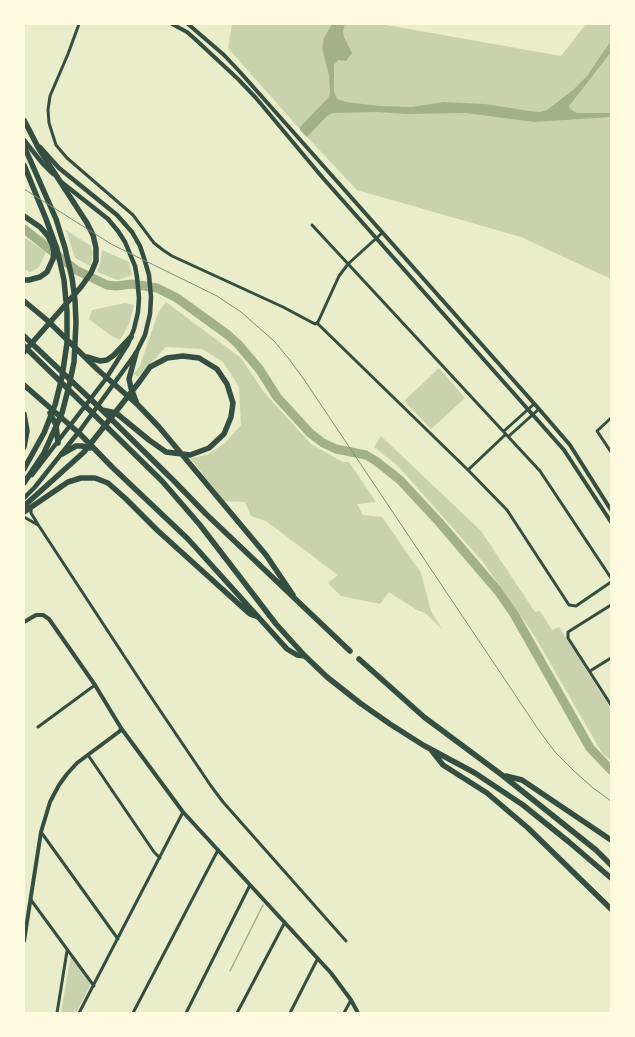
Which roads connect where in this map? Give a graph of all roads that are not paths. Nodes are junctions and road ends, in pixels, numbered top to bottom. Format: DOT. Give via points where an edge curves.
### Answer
graph roads {
  1 [pos="79,24"];
  2 [pos="172,24"];
  3 [pos="188,24"];
  4 [pos="24,120"];
  5 [pos="24,140"];
  6 [pos="38,144"];
  7 [pos="24,147"];
  8 [pos="30,148"];
  9 [pos="24,166"];
  10 [pos="24,216"];
  11 [pos="312,225"];
  12 [pos="382,233"];
  13 [pos="376,238"];
  14 [pos="348,264"];
  15 [pos="24,280"];
  16 [pos="24,301"];
  17 [pos="318,322"];
  18 [pos="24,336"];
  19 [pos="131,337"];
  20 [pos="24,346"];
  21 [pos="24,352"];
  22 [pos="136,353"];
  23 [pos="83,356"];
  24 [pos="106,379"];
  25 [pos="24,384"];
  26 [pos="113,386"];
  27 [pos="45,403"];
  28 [pos="534,404"];
  29 [pos="138,405"];
  30 [pos="528,409"];
  31 [pos="539,409"];
  32 [pos="102,410"];
  33 [pos="24,414"];
  34 [pos="533,415"];
  35 [pos="611,418"];
  36 [pos="71,424"];
  37 [pos="80,431"];
  38 [pos="506,434"];
  39 [pos="58,443"];
  40 [pos="24,447"];
  41 [pos="96,451"];
  42 [pos="611,452"];
  43 [pos="62,454"];
  44 [pos="24,469"];
  45 [pos="468,470"];
  46 [pos="24,484"];
  47 [pos="35,487"];
  48 [pos="24,498"];
  49 [pos="24,506"];
  50 [pos="611,510"];
  51 [pos="24,512"];
  52 [pos="24,517"];
  53 [pos="611,522"];
  54 [pos="39,526"];
  55 [pos="611,578"];
  56 [pos="611,582"];
  57 [pos="300,604"];
  58 [pos="611,605"];
  59 [pos="260,618"];
  60 [pos="24,622"];
  61 [pos="350,651"];
  62 [pos="305,656"];
  63 [pos="611,658"];
  64 [pos="359,659"];
  65 [pos="590,671"];
  66 [pos="95,685"];
  67 [pos="611,704"];
  68 [pos="38,727"];
  69 [pos="121,728"];
  70 [pos="431,749"];
  71 [pos="88,755"];
  72 [pos="502,775"];
  73 [pos="183,812"];
  74 [pos="41,832"];
  75 [pos="611,840"];
  76 [pos="218,850"];
  77 [pos="160,858"];
  78 [pos="611,865"];
  79 [pos="611,878"];
  80 [pos="250,885"];
  81 [pos="31,900"];
  82 [pos="611,909"];
  83 [pos="285,922"];
  84 [pos="118,940"];
  85 [pos="24,941"];
  86 [pos="346,941"];
  87 [pos="66,951"];
  88 [pos="318,958"];
  89 [pos="94,986"];
  90 [pos="351,1000"];
  91 [pos="57,1013"];
  92 [pos="80,1013"];
  93 [pos="133,1013"];
  94 [pos="186,1013"];
  95 [pos="237,1013"];
  96 [pos="290,1013"];
  97 [pos="344,1013"];
  98 [pos="358,1013"];
  1 -- 17 [label="street" via="50,96 49,123 56,145 67,158 133,215 154,243 163,250 313,323"];
  2 -- 13 [label="street" via="187,32 238,79"];
  3 -- 12 [label="street" via="230,61"];
  4 -- 6 [label="main road"];
  4 -- 21 [label="highway" via="39,149 87,223 96,248 96,261 81,288"];
  5 -- 8 [label="main road"];
  6 -- 8 [label="street"];
  6 -- 22 [label="main road" via="59,168 117,215 140,246 149,274 151,297 145,334"];
  7 -- 8 [label="street"];
  7 -- 46 [label="highway" via="56,219 65,248 72,278 76,323 74,362 62,413 44,453"];
  8 -- 19 [label="main road" via="58,178 108,219 125,242 137,277 139,298"];
  9 -- 44 [label="highway" via="57,249 64,280 67,343 55,405 44,433"];
  10 -- 15 [label="highway" via="48,236 54,252 47,272 40,278"];
  11 -- 14 [label="street"];
  12 -- 13 [label="street"];
  12 -- 28 [label="street"];
  13 -- 14 [label="street"];
  13 -- 30 [label="street"];
  14 -- 17 [label="street" via="339,276"];
  14 -- 38 [label="street"];
  16 -- 23 [label="highway"];
  17 -- 45 [label="street"];
  18 -- 32 [label="highway"];
  19 -- 23 [label="highway" via="106,360 100,361"];
  19 -- 24 [label="main road"];
  20 -- 62 [label="highway" via="162,481 200,525 273,620"];
  22 -- 26 [label="main road"];
  22 -- 29 [label="highway" via="130,379"];
  23 -- 24 [label="highway"];
  24 -- 26 [label="highway"];
  24 -- 36 [label="main road"];
  25 -- 27 [label="highway"];
  26 -- 29 [label="highway"];
  26 -- 37 [label="main road"];
  27 -- 36 [label="highway"];
  27 -- 39 [label="highway" via="56,425"];
  28 -- 30 [label="street"];
  28 -- 31 [label="street"];
  29 -- 57 [label="highway" via="266,555"];
  30 -- 34 [label="street"];
  30 -- 38 [label="street"];
  31 -- 34 [label="street"];
  31 -- 50 [label="street" via="570,445"];
  32 -- 49 [label="highway" via="116,412 166,452 190,454 209,448 224,434 231,418 233,403 227,384 217,369 199,358 167,358 150,367 140,381 84,452"];
  32 -- 57 [label="highway"];
  33 -- 40 [label="highway" via="27,431"];
  34 -- 38 [label="street"];
  34 -- 53 [label="street" via="564,450"];
  35 -- 42 [label="street" via="597,430"];
  36 -- 37 [label="highway"];
  36 -- 39 [label="main road"];
  37 -- 41 [label="highway"];
  37 -- 43 [label="main road"];
  38 -- 45 [label="street"];
  38 -- 55 [label="street" via="540,471"];
  39 -- 46 [label="main road"];
  41 -- 43 [label="highway" via="76,446"];
  41 -- 59 [label="highway" via="188,539"];
  43 -- 47 [label="main road"];
  45 -- 56 [label="street" via="507,510 569,605 576,606"];
  47 -- 48 [label="main road"];
  47 -- 54 [label="street" via="31,498 31,513"];
  51 -- 59 [label="highway" via="68,482 81,478 95,478 108,483 250,614"];
  52 -- 54 [label="street"];
  54 -- 86 [label="street" via="211,786"];
  57 -- 61 [label="highway"];
  58 -- 65 [label="street" via="568,632 568,638"];
  59 -- 62 [label="highway" via="287,649 296,655"];
  60 -- 66 [label="street" via="36,615 43,615 49,619"];
  62 -- 70 [label="highway" via="360,703"];
  63 -- 65 [label="street"];
  64 -- 72 [label="highway" via="424,717"];
  65 -- 67 [label="street"];
  66 -- 68 [label="street"];
  66 -- 69 [label="street"];
  69 -- 71 [label="street"];
  69 -- 73 [label="street"];
  70 -- 79 [label="highway" via="475,773 523,805"];
  70 -- 82 [label="highway" via="442,765 486,793 528,828"];
  71 -- 74 [label="street" via="59,785 50,802"];
  71 -- 77 [label="street"];
  72 -- 75 [label="highway" via="522,780"];
  72 -- 78 [label="highway" via="596,850"];
  73 -- 76 [label="street"];
  73 -- 77 [label="street"];
  74 -- 81 [label="street"];
  74 -- 84 [label="street"];
  76 -- 80 [label="street"];
  76 -- 93 [label="street"];
  77 -- 84 [label="street"];
  80 -- 83 [label="street"];
  80 -- 94 [label="street"];
  81 -- 85 [label="street"];
  81 -- 87 [label="street"];
  83 -- 88 [label="street"];
  83 -- 95 [label="street"];
  84 -- 89 [label="street"];
  87 -- 89 [label="street"];
  87 -- 91 [label="street"];
  88 -- 90 [label="street"];
  88 -- 96 [label="street"];
  89 -- 92 [label="street"];
  90 -- 97 [label="street"];
  90 -- 98 [label="street"];
}
